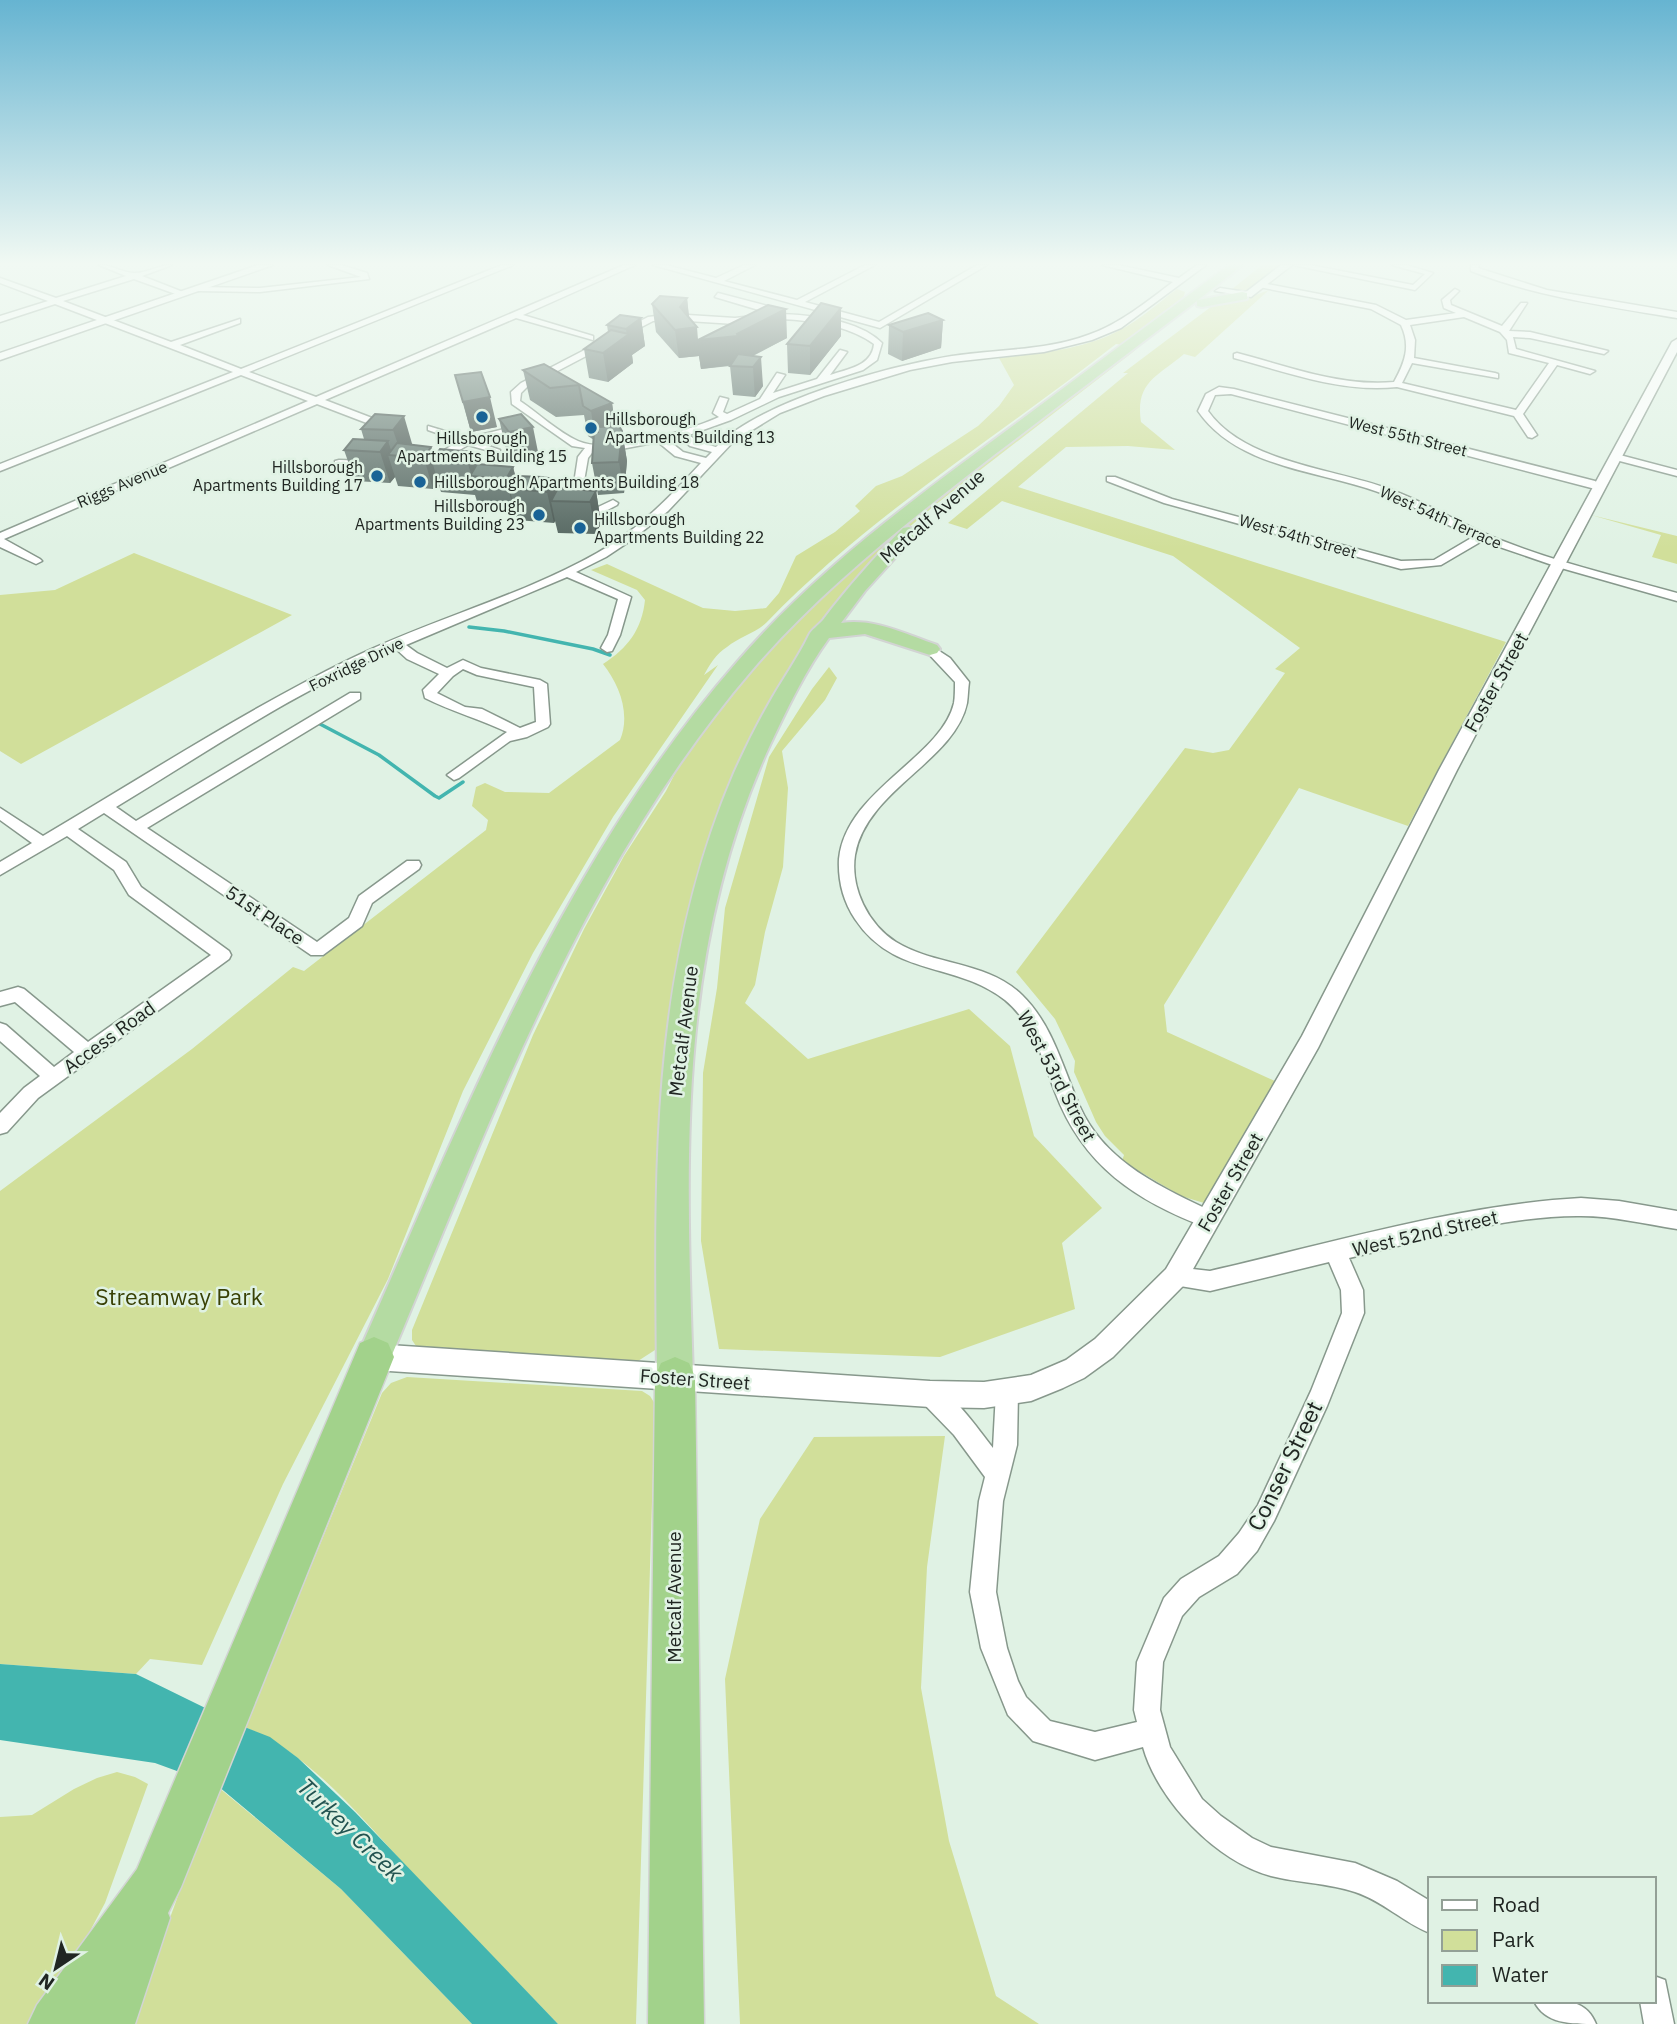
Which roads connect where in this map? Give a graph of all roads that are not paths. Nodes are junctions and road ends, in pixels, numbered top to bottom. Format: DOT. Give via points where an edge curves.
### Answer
graph roads {
  1 [pos="209,359"];
  2 [pos="273,359"];
  3 [pos="412,359"];
  4 [pos="572,359"];
  5 [pos="837,359"];
  6 [pos="872,359"];
  7 [pos="956,359"];
  8 [pos="1114,359"];
  9 [pos="1119,359"];
  10 [pos="1251,359"];
  11 [pos="1539,359"];
  12 [pos="1668,359"];
  13 [pos="1411,360"];
  14 [pos="1554,363"];
  15 [pos="1590,371"];
  16 [pos="242,372"];
  17 [pos="780,375"];
  18 [pos="1495,376"];
  19 [pos="821,380"];
  20 [pos="1397,384"];
  21 [pos="1215,389"];
  22 [pos="723,399"];
  23 [pos="764,400"];
  24 [pos="316,401"];
  25 [pos="1518,414"];
  26 [pos="728,418"];
  27 [pos="540,421"];
  28 [pos="432,428"];
  29 [pos="393,430"];
  30 [pos="682,435"];
  31 [pos="1532,435"];
  32 [pos="662,440"];
  33 [pos="466,441"];
  34 [pos="591,448"];
  35 [pos="718,451"];
  36 [pos="496,452"];
  37 [pos="1616,457"];
  38 [pos="708,462"];
  39 [pos="339,463"];
  40 [pos="379,464"];
  41 [pos="418,466"];
  42 [pos="431,467"];
  43 [pos="449,467"];
  44 [pos="0,468"];
  45 [pos="1677,473"];
  46 [pos="1111,480"];
  47 [pos="1598,489"];
  48 [pos="547,494"];
  49 [pos="565,497"];
  50 [pos="613,503"];
  51 [pos="1481,537"];
  52 [pos="0,539"];
  53 [pos="36,561"];
  54 [pos="1560,564"];
  55 [pos="567,573"];
  56 [pos="852,591"];
  57 [pos="1677,597"];
  58 [pos="819,635"];
  59 [pos="396,643"];
  60 [pos="607,648"];
  61 [pos="930,649"];
  62 [pos="448,673"];
  63 [pos="355,696"];
  64 [pos="522,734"];
  65 [pos="454,775"];
  66 [pos="104,806"];
  67 [pos="0,813"];
  68 [pos="66,828"];
  69 [pos="135,828"];
  70 [pos="42,843"];
  71 [pos="413,865"];
  72 [pos="0,869"];
  73 [pos="0,999"];
  74 [pos="0,1030"];
  75 [pos="87,1052"];
  76 [pos="53,1077"];
  77 [pos="0,1126"];
  78 [pos="1208,1219"];
  79 [pos="1677,1220"];
  80 [pos="1335,1253"];
  81 [pos="1175,1277"];
  82 [pos="374,1357"];
  83 [pos="675,1377"];
  84 [pos="1007,1392"];
  85 [pos="930,1394"];
  86 [pos="997,1473"];
  87 [pos="1151,1732"];
  88 [pos="155,1887"];
  89 [pos="1428,1917"];
  90 [pos="1552,2003"];
  91 [pos="1571,2003"];
  92 [pos="1656,2003"];
  93 [pos="56,2024"];
  94 [pos="107,2024"];
  95 [pos="676,2024"];
  96 [pos="1582,2024"];
  97 [pos="1659,2024"];
  1 -- 16 [label="street"];
  2 -- 16 [label="street"];
  3 -- 24 [label="street, Riggs Avenue"];
  4 -- 27 [label="street" via="533,379 514,398"];
  5 -- 19 [label="street"];
  6 -- 19 [label="street"];
  7 -- 35 [label="street, Foxridge Drive" via="832,390 777,411"];
  8 -- 82 [label="highway, Metcalf Avenue" via="855,555 792,614 712,704 615,846 554,955"];
  9 -- 56 [label="highway, Metcalf Avenue" via="946,500"];
  10 -- 20 [label="street" via="1354,385"];
  11 -- 14 [label="street"];
  12 -- 37 [label="street, Foster Street"];
  13 -- 18 [label="street"];
  13 -- 20 [label="street"];
  14 -- 15 [label="street"];
  14 -- 25 [label="street"];
  16 -- 24 [label="street"];
  16 -- 44 [label="street"];
  17 -- 23 [label="street"];
  19 -- 23 [label="street"];
  20 -- 25 [label="street"];
  21 -- 47 [label="street, West 55th Street"];
  21 -- 51 [label="street, West 54th Terrace" via="1204,414 1235,442 1386,491"];
  22 -- 26 [label="street" via="718,413"];
  23 -- 26 [label="street"];
  24 -- 29 [label="street"];
  24 -- 52 [label="street, Riggs Avenue"];
  25 -- 31 [label="street"];
  26 -- 30 [label="street"];
  27 -- 33 [label="street"];
  27 -- 34 [label="street"];
  28 -- 33 [label="street"];
  30 -- 32 [label="street"];
  30 -- 35 [label="street"];
  32 -- 34 [label="street"];
  32 -- 38 [label="street" via="679,454"];
  33 -- 36 [label="street"];
  33 -- 42 [label="street" via="443,453"];
  34 -- 49 [label="street" via="583,457 579,488"];
  35 -- 38 [label="street, Foxridge Drive"];
  37 -- 45 [label="street"];
  37 -- 47 [label="street, Foster Street"];
  38 -- 55 [label="street, Foxridge Drive" via="647,524"];
  39 -- 40 [label="street"];
  41 -- 42 [label="street"];
  42 -- 43 [label="street"];
  46 -- 51 [label="street, West 54th Street" via="1178,504 1401,565 1437,563"];
  47 -- 54 [label="street, Foster Street"];
  48 -- 49 [label="street"];
  49 -- 50 [label="street" via="574,508 593,512"];
  51 -- 54 [label="street, West 54th Terrace"];
  52 -- 53 [label="street"];
  54 -- 57 [label="street, West 54th Terrace"];
  54 -- 78 [label="street, Foster Street" via="1448,770 1310,1042"];
  55 -- 59 [label="street, Foxridge Drive"];
  55 -- 60 [label="street" via="625,597"];
  56 -- 58 [label="highway, Metcalf Avenue"];
  56 -- 61 [label="highway" via="872,617"];
  58 -- 61 [label="highway" via="846,626 866,626"];
  58 -- 83 [label="highway, Metcalf Avenue" via="773,711 741,781 707,887 692,953 677,1060 673,1139"];
  59 -- 62 [label="street"];
  59 -- 66 [label="street, Foxridge Drive" via="303,689"];
  61 -- 78 [label="street, West 53rd Street" via="962,682 960,712 858,823 847,867 848,886 859,913 871,932 897,952 980,976 1014,998 1032,1019 1080,1127 1100,1154 1127,1175"];
  62 -- 64 [label="street" via="430,695"];
  62 -- 64 [label="street" via="463,664 540,684 543,724"];
  63 -- 69 [label="street, Foxridge Drive"];
  64 -- 65 [label="street" via="505,738"];
  66 -- 68 [label="street, Foxridge Drive"];
  66 -- 69 [label="street, 51st Place"];
  67 -- 70 [label="street"];
  68 -- 70 [label="street, Foxridge Drive"];
  68 -- 75 [label="street, Access Road" via="120,866 135,891 223,955"];
  69 -- 71 [label="street, 51st Place" via="317,951 356,922 365,900"];
  70 -- 72 [label="street, Foxridge Drive"];
  73 -- 75 [label="street" via="18,994"];
  74 -- 76 [label="street"];
  75 -- 76 [label="street, Access Road"];
  76 -- 77 [label="street, Access Road"];
  78 -- 81 [label="street, Foster Street"];
  79 -- 80 [label="street, West 52nd Street" via="1581,1207 1531,1210"];
  80 -- 81 [label="street, West 52nd Street" via="1210,1282"];
  80 -- 87 [label="street, Conser Street" via="1349,1279 1353,1313 1266,1513 1228,1564 1190,1588 1173,1607 1150,1662"];
  81 -- 84 [label="street, Foster Street" via="1104,1348 1074,1369 1031,1388"];
  82 -- 83 [label="street, Foster Street"];
  82 -- 88 [label="highway"];
  83 -- 85 [label="street, Foster Street"];
  83 -- 95 [label="highway, Metcalf Avenue"];
  84 -- 85 [label="street, Foster Street"];
  84 -- 86 [label="street" via="1004,1445"];
  85 -- 86 [label="street"];
  86 -- 87 [label="street" via="983,1592 994,1648 1017,1706 1042,1732 1095,1746"];
  87 -- 89 [label="street, Conser Street" via="1192,1809 1242,1848 1269,1861 1355,1877"];
  88 -- 93 [label="highway"];
  88 -- 94 [label="highway"];
  90 -- 96 [label="street"];
  91 -- 96 [label="street"];
  92 -- 97 [label="street"];
}
